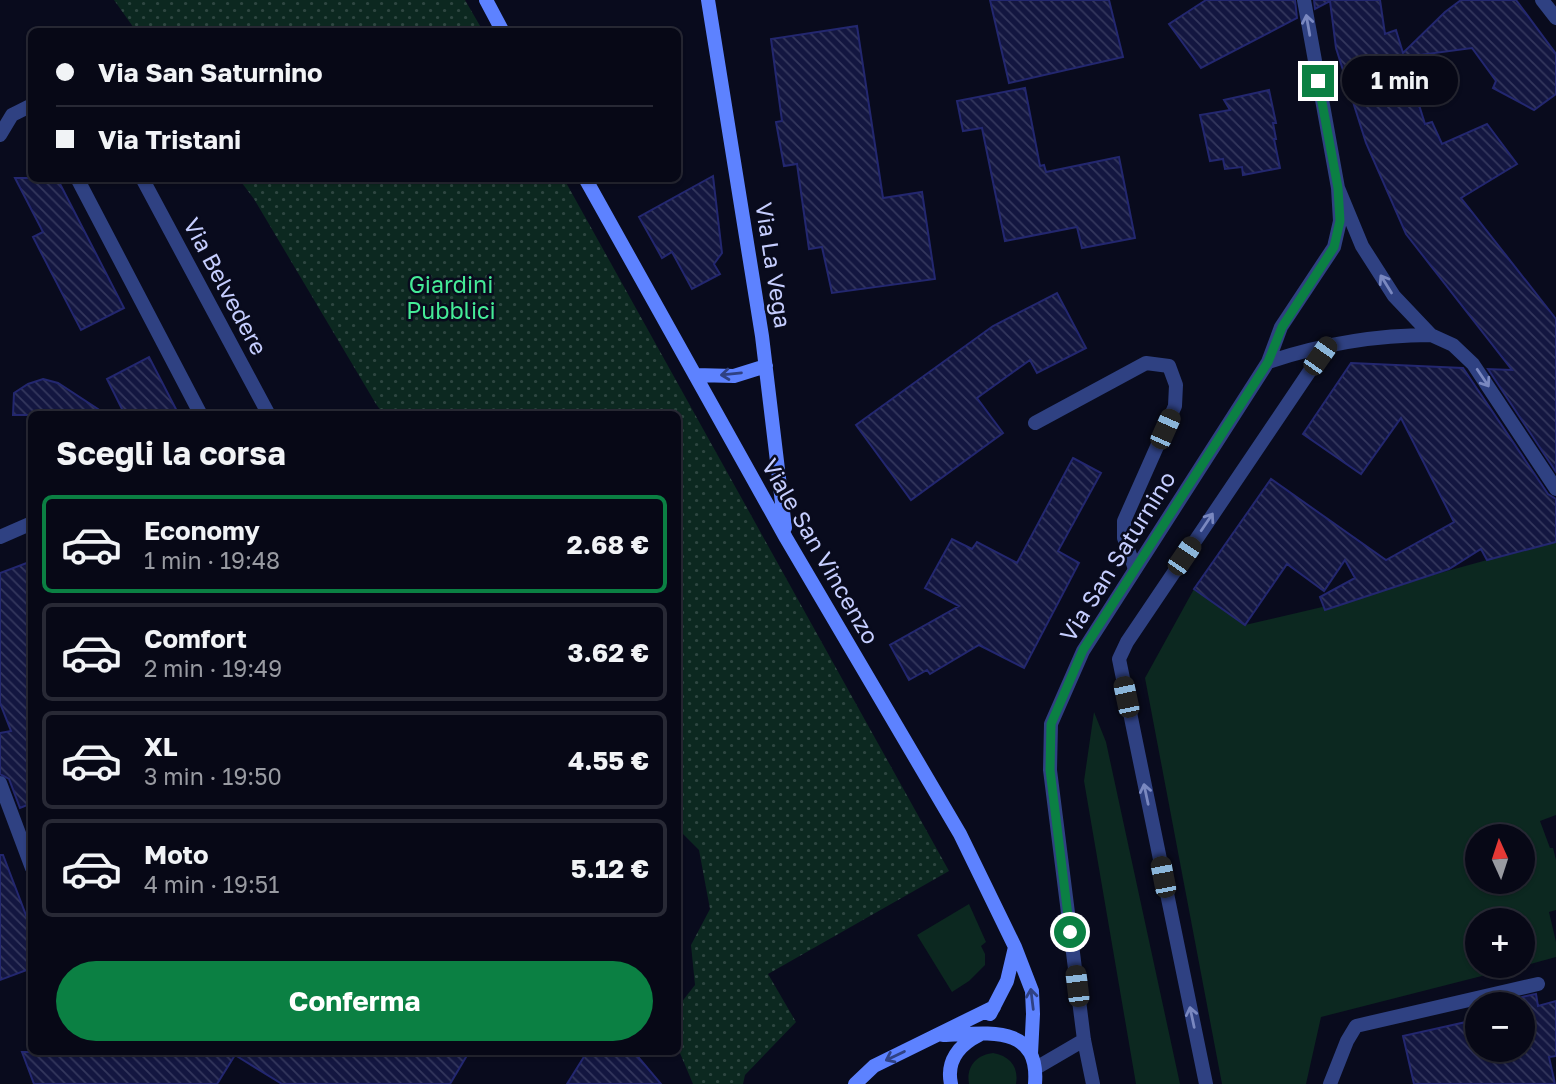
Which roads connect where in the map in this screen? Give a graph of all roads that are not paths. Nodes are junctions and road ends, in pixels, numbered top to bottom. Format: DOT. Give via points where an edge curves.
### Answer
graph roads {
  1 [pos="486,0"];
  2 [pos="708,0"];
  3 [pos="1304,0"];
  4 [pos="1542,0"];
  5 [pos="1556,19"];
  6 [pos="501,28"];
  7 [pos="28,109"];
  8 [pos="0,135"];
  9 [pos="79,182"];
  10 [pos="144,182"];
  11 [pos="587,182"];
  12 [pos="1338,188"];
  13 [pos="1432,335"];
  14 [pos="1328,344"];
  15 [pos="1268,362"];
  16 [pos="766,366"];
  17 [pos="695,374"];
  18 [pos="199,411"];
  19 [pos="267,411"];
  20 [pos="1035,424"];
  21 [pos="1555,486"];
  22 [pos="28,525"];
  23 [pos="0,537"];
  24 [pos="786,538"];
  25 [pos="1135,569"];
  26 [pos="0,783"];
  27 [pos="28,857"];
  28 [pos="1015,947"];
  29 [pos="1538,984"];
  30 [pos="994,1007"];
  31 [pos="981,1034"];
  32 [pos="938,1035"];
  33 [pos="1084,1041"];
  34 [pos="1033,1061"];
  35 [pos="855,1084"];
  36 [pos="951,1084"];
  37 [pos="1035,1084"];
  38 [pos="1093,1084"];
  39 [pos="1206,1084"];
  40 [pos="1330,1084"];
  1 -- 6 [label="street"];
  2 -- 16 [label="street, Via La Vega"];
  12 -- 3 [label="street, one-way"];
  4 -- 5 [label="street"];
  7 -- 8 [label="street" via="12,115"];
  9 -- 18 [label="street"];
  10 -- 19 [label="street, Via Belvedere"];
  11 -- 17 [label="street, Viale San Vincenzo"];
  13 -- 12 [label="street, one-way" via="1394,296 1362,246"];
  12 -- 15 [label="street, Via San Saturnino" via="1340,221 1334,247 1282,327"];
  13 -- 14 [label="street" via="1390,335"];
  13 -- 21 [label="street, one-way" via="1453,345 1473,364"];
  14 -- 15 [label="street"];
  39 -- 14 [label="street, one-way" via="1119,659 1126,642"];
  15 -- 25 [label="street, Via San Saturnino"];
  16 -- 17 [label="street, one-way" via="734,376"];
  16 -- 24 [label="street, Via La Vega"];
  17 -- 24 [label="street, Viale San Vincenzo"];
  20 -- 25 [label="street" via="1146,363 1169,366 1176,385 1175,406 1124,521 1124,538"];
  22 -- 23 [label="street"];
  24 -- 28 [label="street, Viale San Vincenzo" via="960,834"];
  25 -- 33 [label="street, Via San Saturnino" via="1083,650 1051,724 1050,770"];
  26 -- 27 [label="street"];
  28 -- 30 [label="street" via="1007,981"];
  34 -- 28 [label="street, Viale San Vincenzo, one-way" via="1031,991"];
  29 -- 40 [label="street" via="1356,1026"];
  30 -- 31 [label="street"];
  30 -- 32 [label="street"];
  31 -- 32 [label="street"];
  31 -- 34 [label="street" via="1009,1036 1021,1043"];
  31 -- 36 [label="street" via="958,1049 949,1076"];
  32 -- 35 [label="street, one-way" via="874,1066"];
  33 -- 34 [label="street"];
  33 -- 38 [label="street, Via San Saturnino"];
  34 -- 37 [label="street, Viale San Vincenzo"];
}
